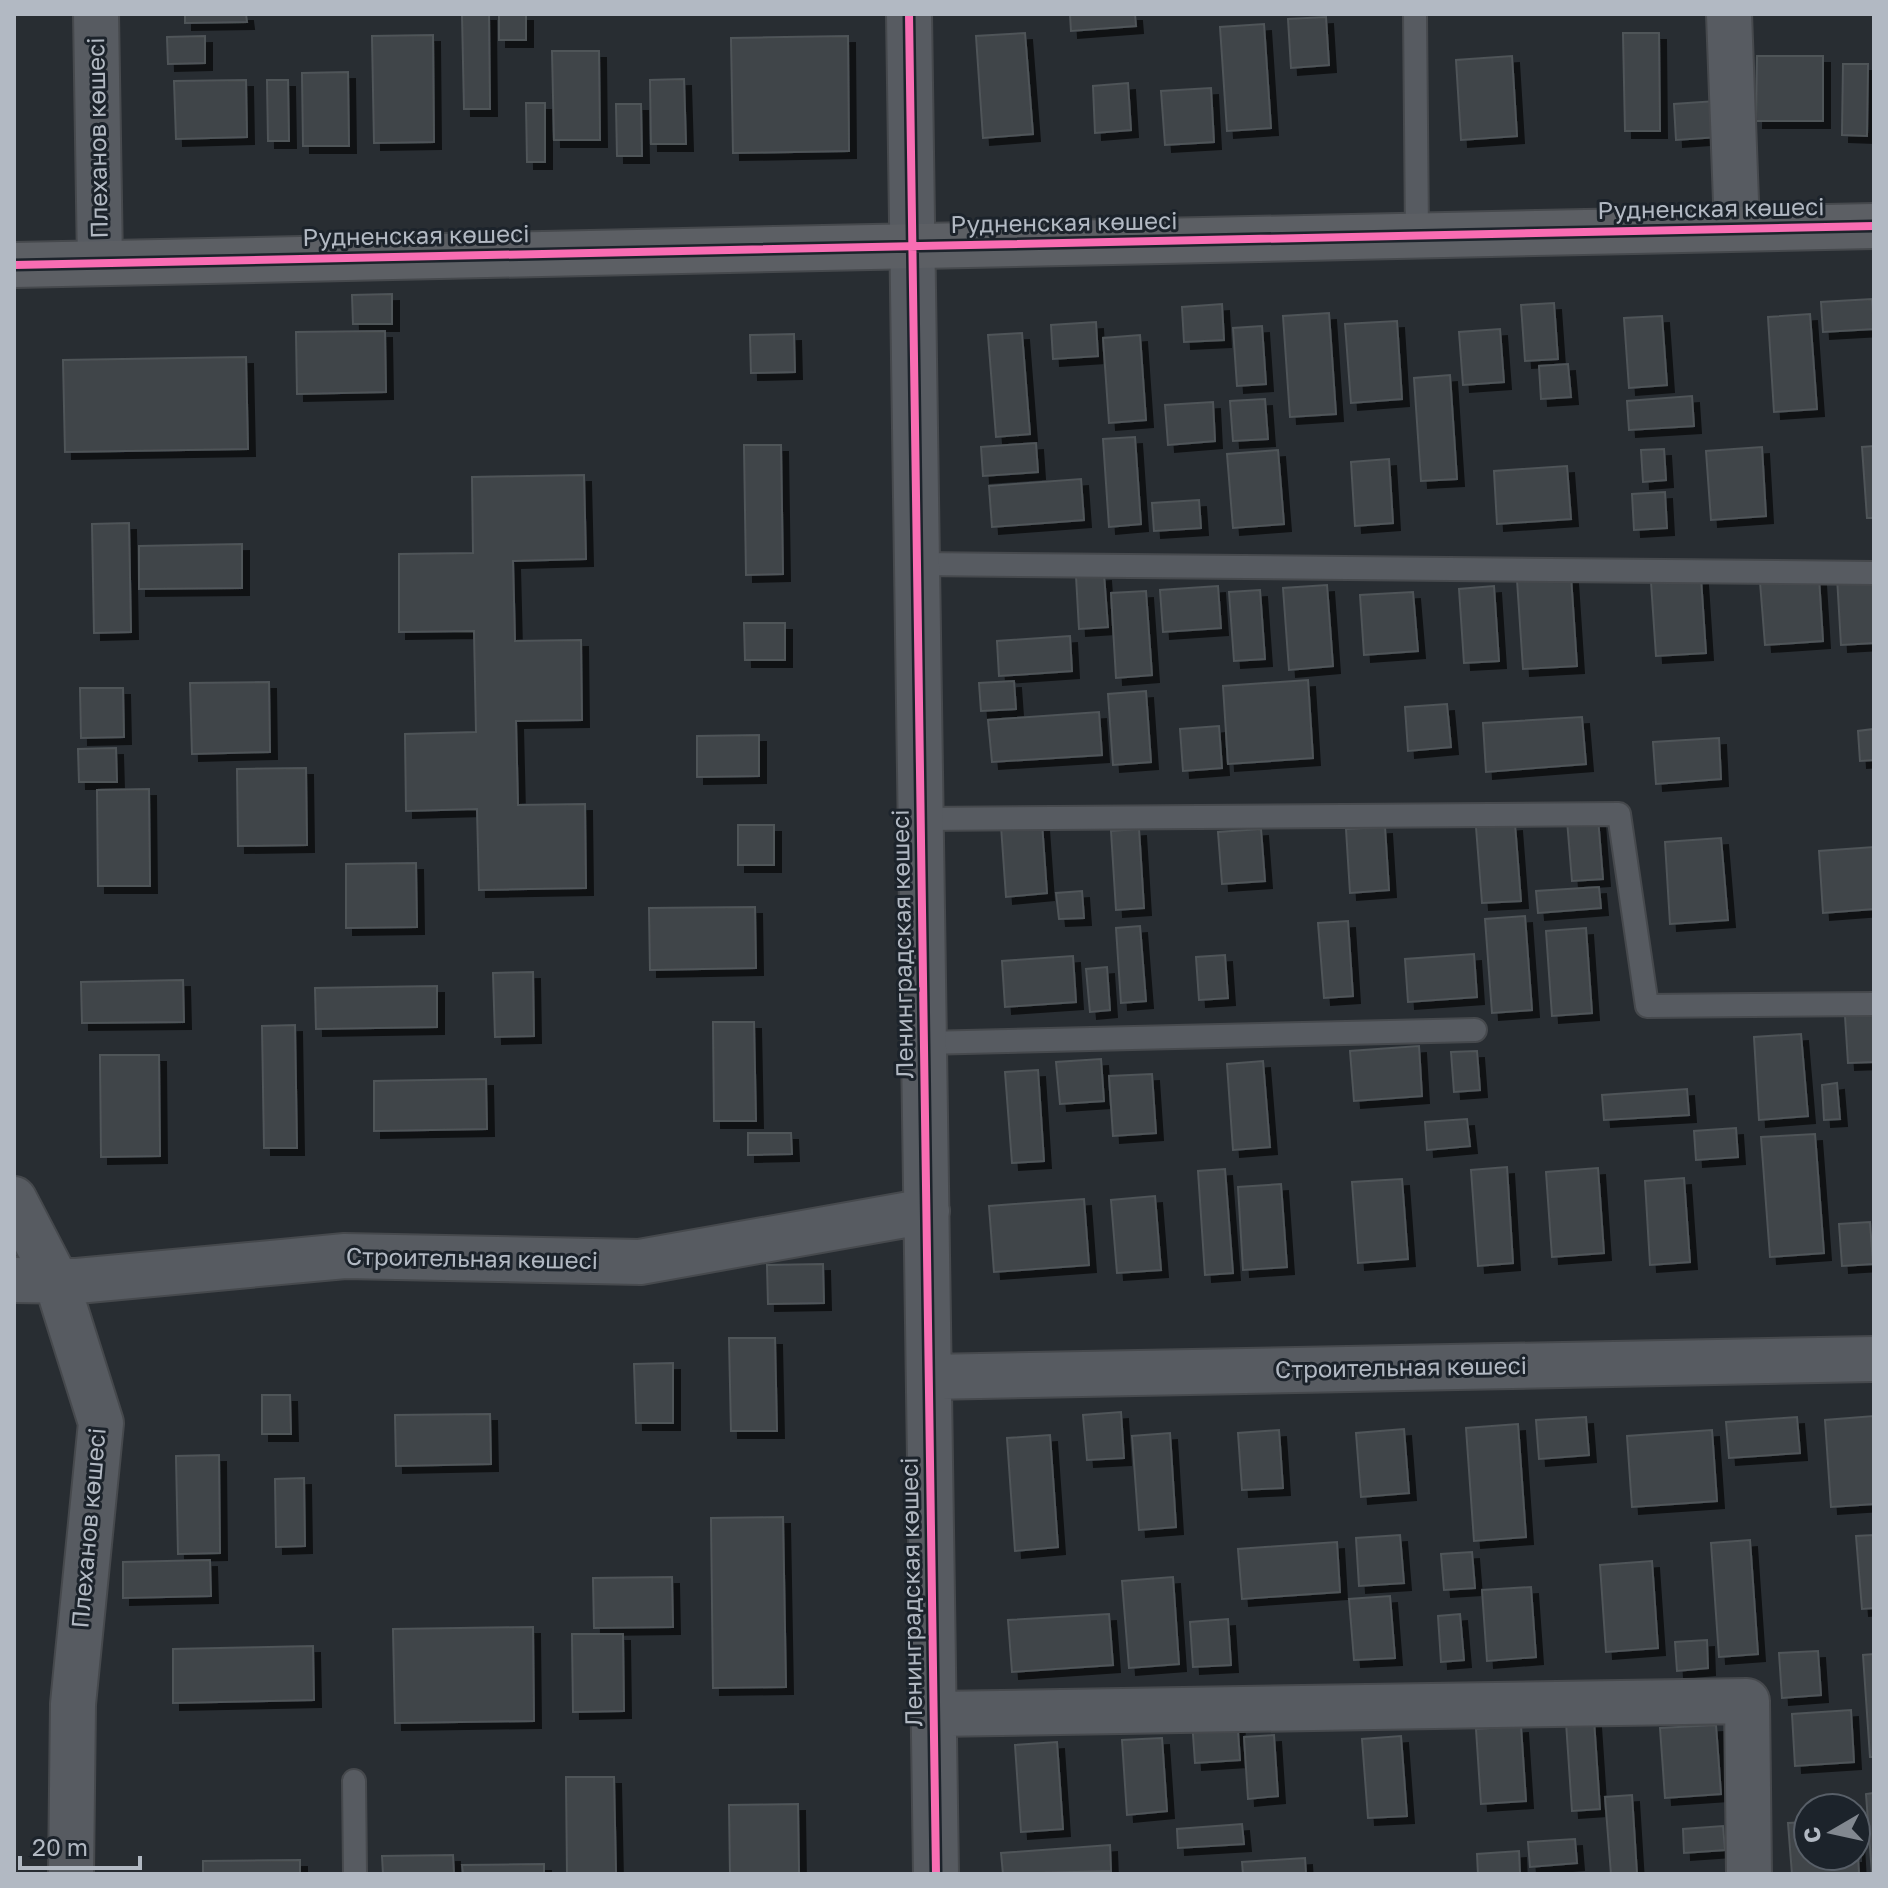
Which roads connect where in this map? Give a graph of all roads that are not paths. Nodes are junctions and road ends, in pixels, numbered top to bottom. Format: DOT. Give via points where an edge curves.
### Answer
graph roads {
  1 [pos="96,14"];
  2 [pos="909,14"];
  3 [pos="1415,14"];
  4 [pos="1729,14"];
  5 [pos="1874,226"];
  6 [pos="1737,228"];
  7 [pos="1417,235"];
  8 [pos="913,246"];
  9 [pos="100,263"];
  10 [pos="14,265"];
  11 [pos="918,564"];
  12 [pos="1874,573"];
  13 [pos="921,819"];
  14 [pos="1874,1004"];
  15 [pos="1475,1030"];
  16 [pos="924,1043"];
  17 [pos="14,1199"];
  18 [pos="927,1211"];
  19 [pos="35,1280"];
  20 [pos="1874,1359"];
  21 [pos="929,1377"];
  22 [pos="934,1714"];
  23 [pos="354,1781"];
  24 [pos="71,1874"];
  25 [pos="355,1874"];
  26 [pos="936,1874"];
  27 [pos="1749,1874"];
  1 -- 9 [label="street, Плеханов көшесі"];
  2 -- 8 [label="street, Ленинградская көшесі"];
  3 -- 7 [label="lane"];
  4 -- 6 [label="street"];
  5 -- 6 [label="street, Рудненская көшесі"];
  6 -- 7 [label="street, Рудненская көшесі"];
  7 -- 8 [label="street, Рудненская көшесі"];
  8 -- 9 [label="street, Рудненская көшесі"];
  8 -- 11 [label="street, Ленинградская көшесі"];
  9 -- 10 [label="street, Рудненская көшесі"];
  11 -- 12 [label="lane"];
  11 -- 13 [label="street, Ленинградская көшесі"];
  13 -- 14 [label="lane" via="1619,814 1647,1006"];
  13 -- 16 [label="street, Ленинградская көшесі"];
  15 -- 16 [label="lane"];
  16 -- 18 [label="street, Ленинградская көшесі"];
  17 -- 19 [label="street, Плеханов көшесі"];
  18 -- 19 [label="street, Строительная көшесі" via="640,1262 345,1256"];
  18 -- 21 [label="street, Ленинградская көшесі"];
  19 -- 24 [label="street, Плеханов көшесі" via="101,1423 73,1704"];
  20 -- 21 [label="street, Строительная көшесі"];
  21 -- 22 [label="street, Ленинградская көшесі"];
  22 -- 26 [label="street, Ленинградская көшесі"];
  22 -- 27 [label="street" via="1747,1701"];
  23 -- 25 [label="lane"];
}
